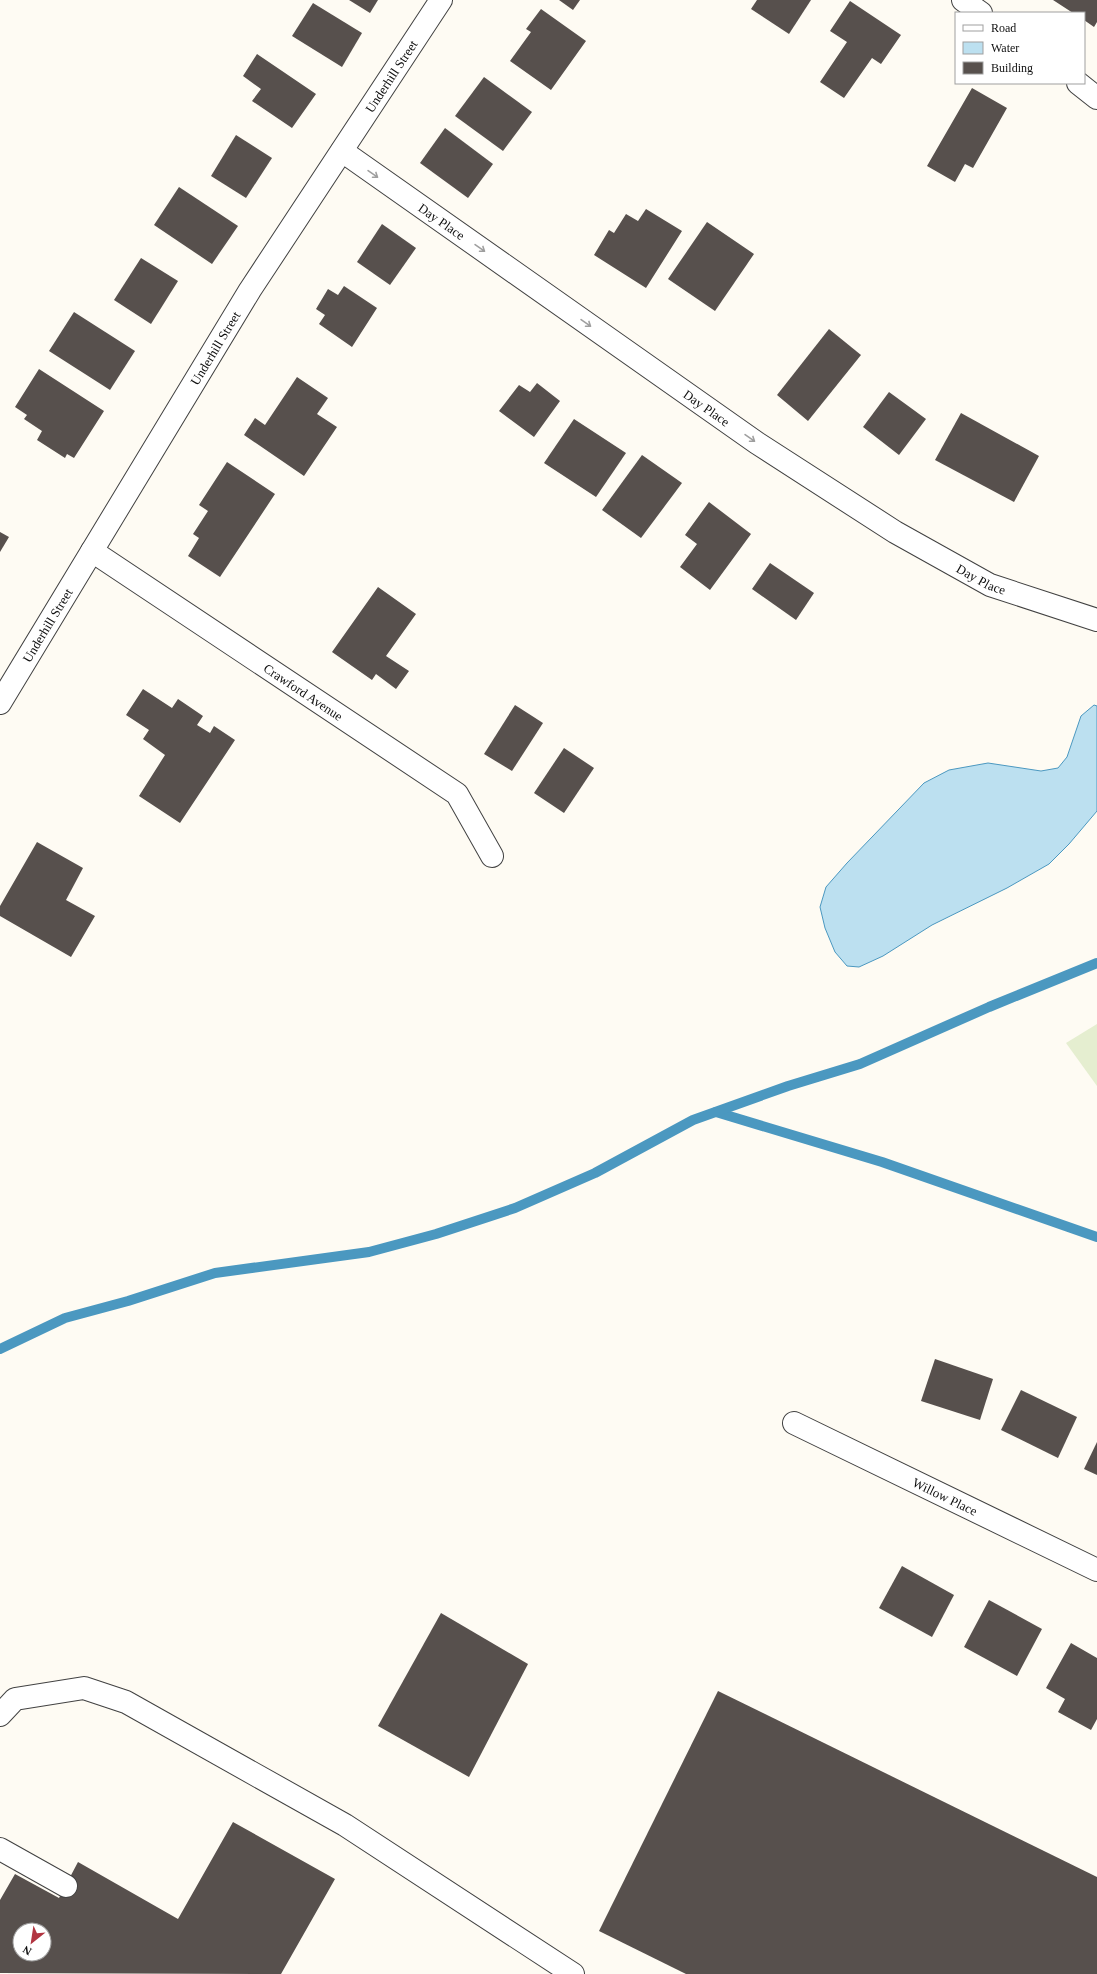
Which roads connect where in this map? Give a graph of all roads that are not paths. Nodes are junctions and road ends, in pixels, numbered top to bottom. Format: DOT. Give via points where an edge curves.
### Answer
graph roads {
  1 [pos="441,0"];
  2 [pos="963,0"];
  3 [pos="980,12"];
  4 [pos="1079,84"];
  5 [pos="1097,98"];
  6 [pos="342,151"];
  7 [pos="92,551"];
  8 [pos="1097,620"];
  9 [pos="0,703"];
  10 [pos="492,856"];
  11 [pos="794,1423"];
  12 [pos="1097,1570"];
  13 [pos="0,1715"];
  14 [pos="0,1849"];
  15 [pos="66,1886"];
  16 [pos="572,1974"];
  1 -- 6 [label="street, Underhill Street"];
  2 -- 3 [label="street"];
  4 -- 5 [label="street"];
  6 -- 7 [label="street, Underhill Street" via="250,290"];
  6 -- 8 [label="street, Day Place, one-way" via="757,443 895,532 990,585"];
  7 -- 9 [label="street, Underhill Street"];
  7 -- 10 [label="street, Crawford Avenue" via="457,794"];
  11 -- 12 [label="street, Willow Place"];
  13 -- 16 [label="street" via="15,1699 84,1688 126,1702 345,1825"];
  14 -- 15 [label="street"];
}
